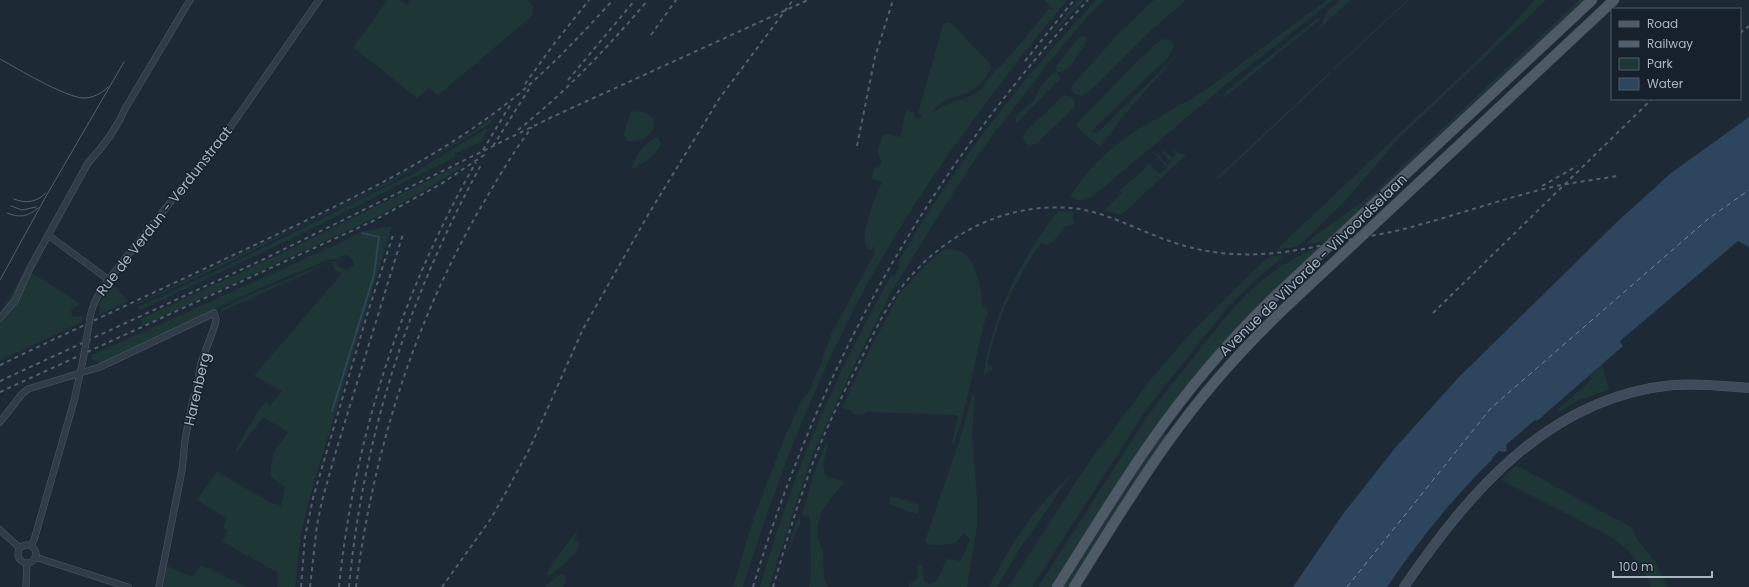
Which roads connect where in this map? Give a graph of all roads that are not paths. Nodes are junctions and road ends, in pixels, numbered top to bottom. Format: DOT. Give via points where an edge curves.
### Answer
graph roads {
  1 [pos="190,0"];
  2 [pos="319,0"];
  3 [pos="1592,0"];
  4 [pos="1614,0"];
  5 [pos="48,235"];
  6 [pos="109,280"];
  7 [pos="0,318"];
  8 [pos="81,373"];
  9 [pos="1749,388"];
  10 [pos="0,422"];
  11 [pos="0,530"];
  12 [pos="31,546"];
  13 [pos="20,548"];
  14 [pos="35,557"];
  15 [pos="27,563"];
  16 [pos="26,587"];
  17 [pos="128,587"];
  18 [pos="159,587"];
  19 [pos="1057,587"];
  20 [pos="1074,587"];
  21 [pos="1404,587"];
  1 -- 5 [label="street" via="120,120 88,163"];
  2 -- 6 [label="street, Rue de Verdun - Verdunstraat" via="228,129"];
  3 -- 19 [label="main road, Avenue de Vilvorde - Vilvoordselaan" via="1241,329 1151,442"];
  4 -- 20 [label="main road, Avenue de Vilvorde - Vilvoordselaan" via="1289,303 1239,354 1194,406 1168,442"];
  5 -- 6 [label="street"];
  5 -- 7 [label="street" via="14,301"];
  6 -- 8 [label="street, Rue de Verdun - Verdunstraat, bridge" via="93,304"];
  8 -- 10 [label="street" via="28,389"];
  8 -- 12 [label="street, Rue de Verdun - Verdunstraat"];
  8 -- 18 [label="street, Harenberg" via="100,368 214,313 215,325 201,363 193,399"];
  9 -- 21 [label="main road" via="1697,384 1641,390 1605,400 1557,424 1528,444 1484,487 1438,540"];
  11 -- 13 [label="street"];
  12 -- 13 [label="street" via="25,545"];
  12 -- 14 [label="street" via="36,552"];
  13 -- 15 [label="street" via="18,558"];
  14 -- 15 [label="street"];
  14 -- 17 [label="street"];
  15 -- 16 [label="street"];
}
